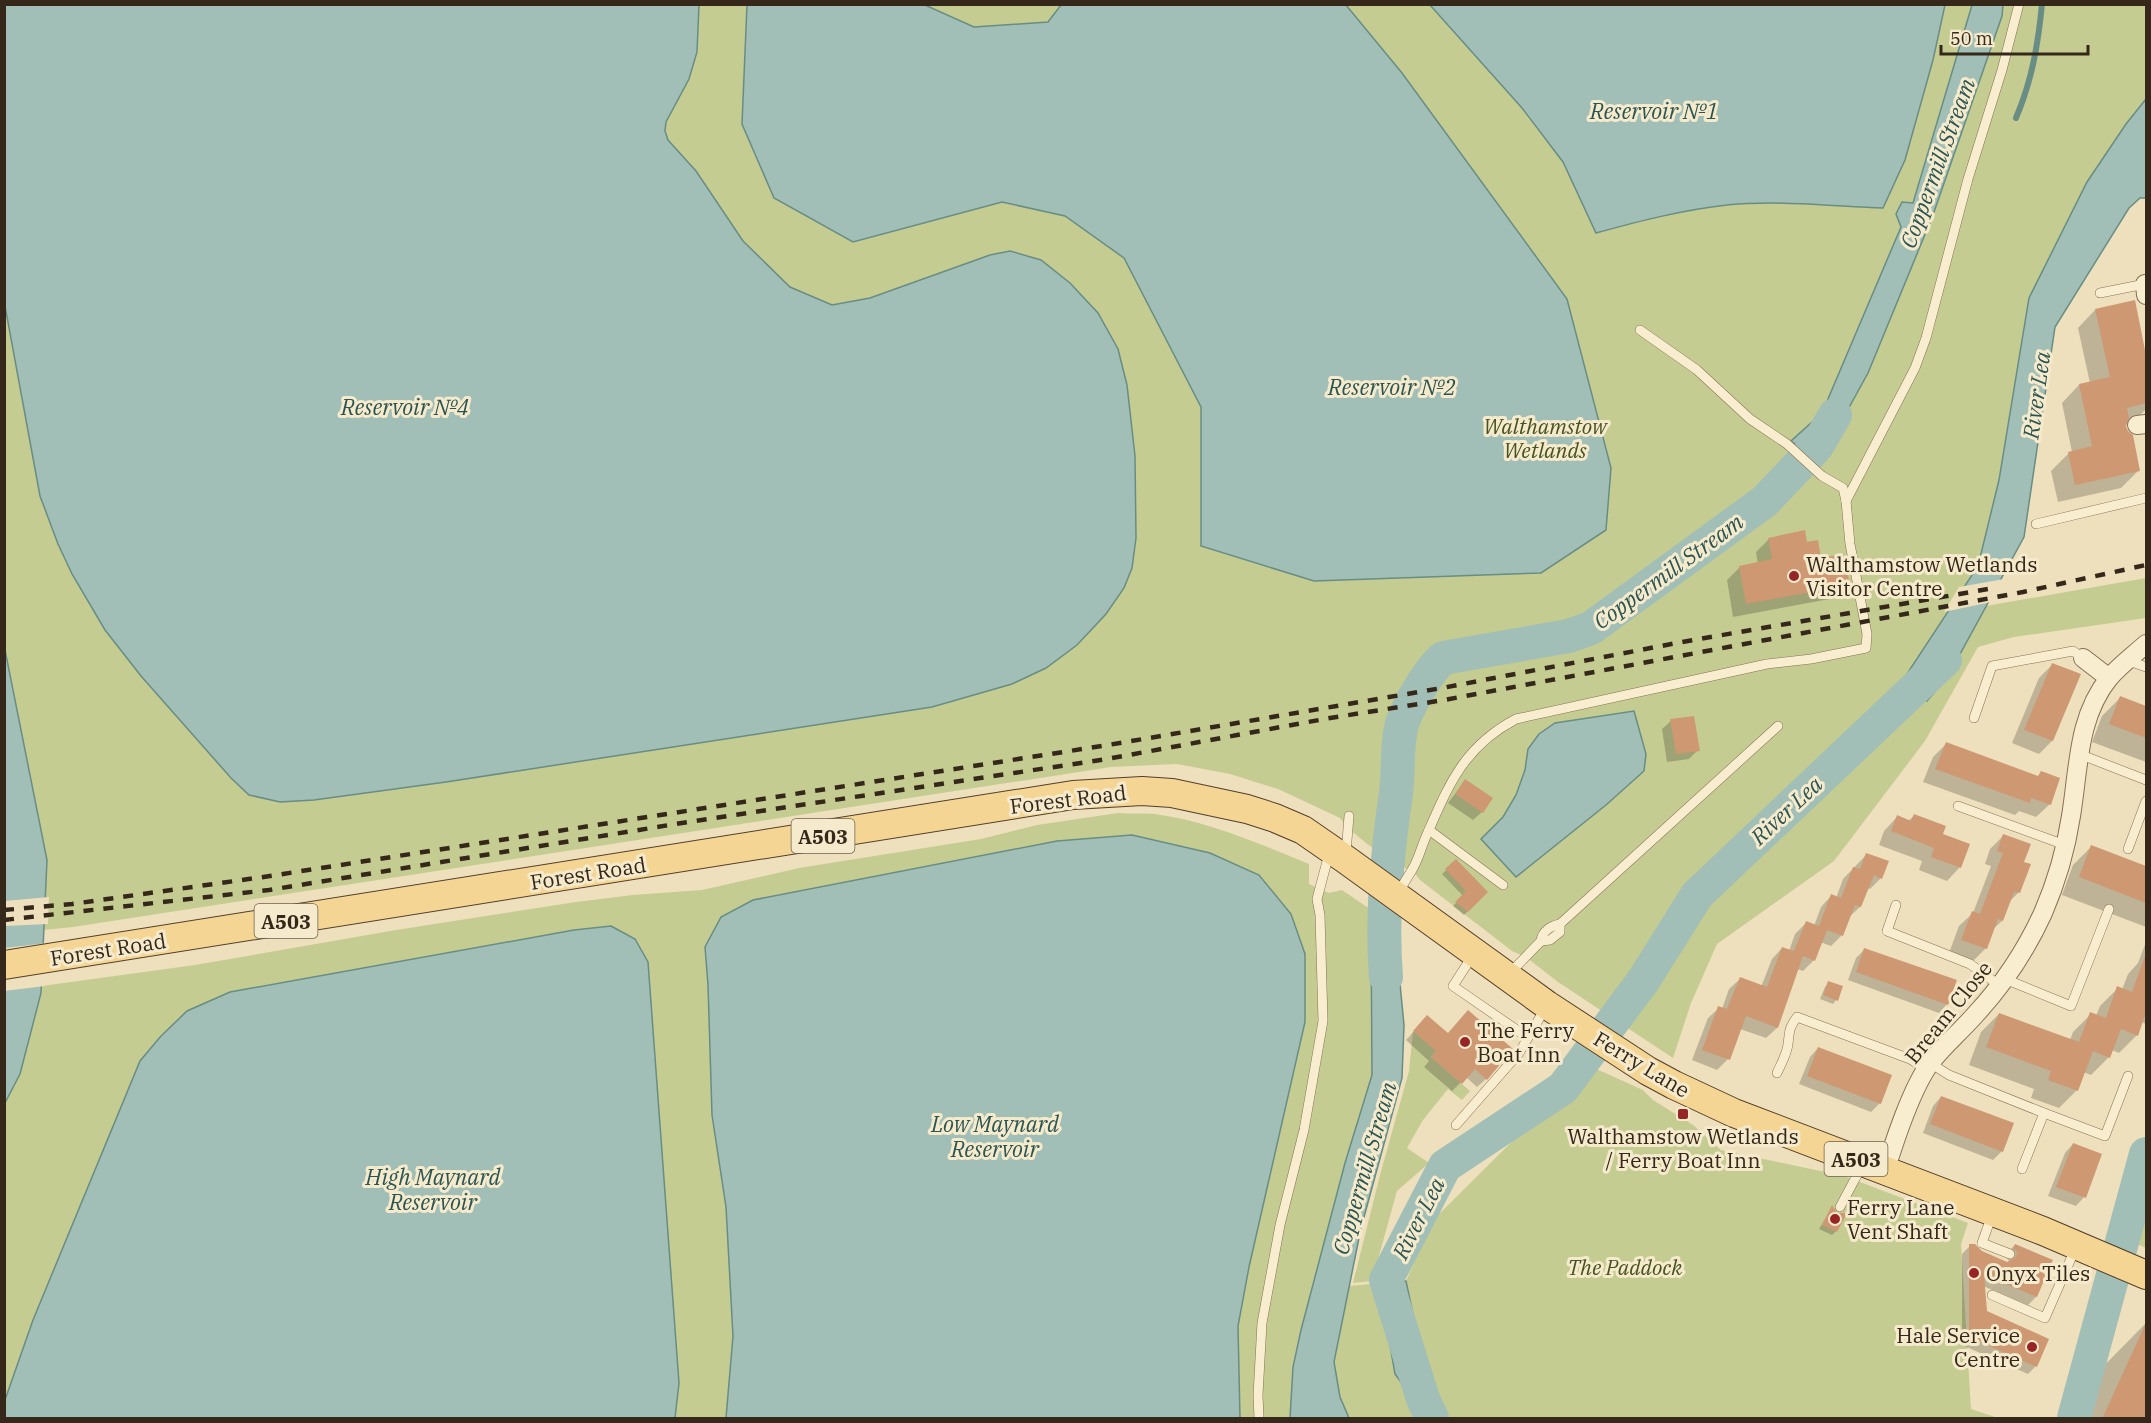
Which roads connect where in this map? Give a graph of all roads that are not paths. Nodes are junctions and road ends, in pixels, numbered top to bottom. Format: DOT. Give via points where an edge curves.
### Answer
graph roads {
  1 [pos="2019,4"];
  2 [pos="2146,289"];
  3 [pos="2100,293"];
  4 [pos="1640,330"];
  5 [pos="2146,498"];
  6 [pos="1846,501"];
  7 [pos="2036,524"];
  8 [pos="2146,644"];
  9 [pos="2083,658"];
  10 [pos="2126,660"];
  11 [pos="2146,667"];
  12 [pos="2109,678"];
  13 [pos="1974,718"];
  14 [pos="1778,726"];
  15 [pos="2078,753"];
  16 [pos="2146,780"];
  17 [pos="1172,793"];
  18 [pos="2146,801"];
  19 [pos="1958,806"];
  20 [pos="1349,816"];
  21 [pos="1429,830"];
  22 [pos="2065,845"];
  23 [pos="2128,849"];
  24 [pos="1348,861"];
  25 [pos="1503,885"];
  26 [pos="1407,893"];
  27 [pos="1896,905"];
  28 [pos="2109,909"];
  29 [pos="1474,953"];
  30 [pos="4,965"];
  31 [pos="1506,976"];
  32 [pos="2002,983"];
  33 [pos="1547,1005"];
  34 [pos="1527,1037"];
  35 [pos="1928,1066"];
  36 [pos="1778,1073"];
  37 [pos="2128,1076"];
  38 [pos="2044,1113"];
  39 [pos="1456,1125"];
  40 [pos="1874,1166"];
  41 [pos="2022,1169"];
  42 [pos="1840,1207"];
  43 [pos="1991,1218"];
  44 [pos="2083,1248"];
  45 [pos="2010,1254"];
  46 [pos="2049,1270"];
  47 [pos="2146,1275"];
  48 [pos="2063,1276"];
  49 [pos="1992,1295"];
  50 [pos="1259,1419"];
  1 -- 6 [label="lane" via="1926,338 1915,368"];
  2 -- 3 [label="lane"];
  4 -- 6 [label="lane" via="1697,370 1821,476 1843,488"];
  5 -- 7 [label="lane"];
  6 -- 21 [label="lane" via="1867,633 1866,648 1767,664 1516,719 1499,727 1467,757"];
  8 -- 10 [label="street, Bream Close"];
  9 -- 12 [label="street"];
  9 -- 13 [label="lane" via="2073,651 1992,666"];
  10 -- 11 [label="lane"];
  10 -- 12 [label="street, Bream Close"];
  12 -- 15 [label="street, Bream Close" via="2097,697"];
  14 -- 31 [label="lane" via="1560,924 1552,925 1541,935 1541,941"];
  15 -- 16 [label="lane"];
  15 -- 22 [label="street, Bream Close"];
  17 -- 24 [label="main road, Ferry Lane / A503" via="1275,818 1303,830"];
  17 -- 30 [label="main road, Forest Road / A503" via="1073,795"];
  18 -- 23 [label="lane"];
  19 -- 22 [label="lane"];
  20 -- 24 [label="lane"];
  21 -- 25 [label="lane"];
  21 -- 26 [label="lane"];
  22 -- 32 [label="street, Bream Close" via="2044,911"];
  24 -- 26 [label="main road, Ferry Lane / A503"];
  24 -- 50 [label="lane" via="1317,899 1323,1021 1262,1323"];
  26 -- 29 [label="main road, Ferry Lane / A503"];
  27 -- 32 [label="lane" via="1887,931 1970,964"];
  28 -- 32 [label="lane" via="2071,1006"];
  29 -- 31 [label="main road, Ferry Lane / A503"];
  29 -- 34 [label="lane" via="1453,986"];
  31 -- 33 [label="main road, Ferry Lane / A503"];
  32 -- 35 [label="street, Bream Close"];
  33 -- 34 [label="lane"];
  33 -- 40 [label="main road, Ferry Lane / A503" via="1648,1071 1702,1099"];
  34 -- 39 [label="lane" via="1519,1053"];
  35 -- 36 [label="lane" via="1797,1017 1787,1036 1788,1045"];
  35 -- 38 [label="lane"];
  35 -- 40 [label="street, Bream Close" via="1895,1142"];
  37 -- 38 [label="lane" via="2105,1136"];
  38 -- 41 [label="lane"];
  40 -- 42 [label="lane"];
  40 -- 43 [label="main road, Ferry Lane / A503"];
  43 -- 44 [label="main road, Ferry Lane / A503"];
  43 -- 45 [label="lane" via="1982,1243"];
  44 -- 47 [label="main road, Ferry Lane / A503"];
  44 -- 48 [label="lane"];
  46 -- 48 [label="lane"];
  48 -- 49 [label="lane" via="2045,1318"];
}
